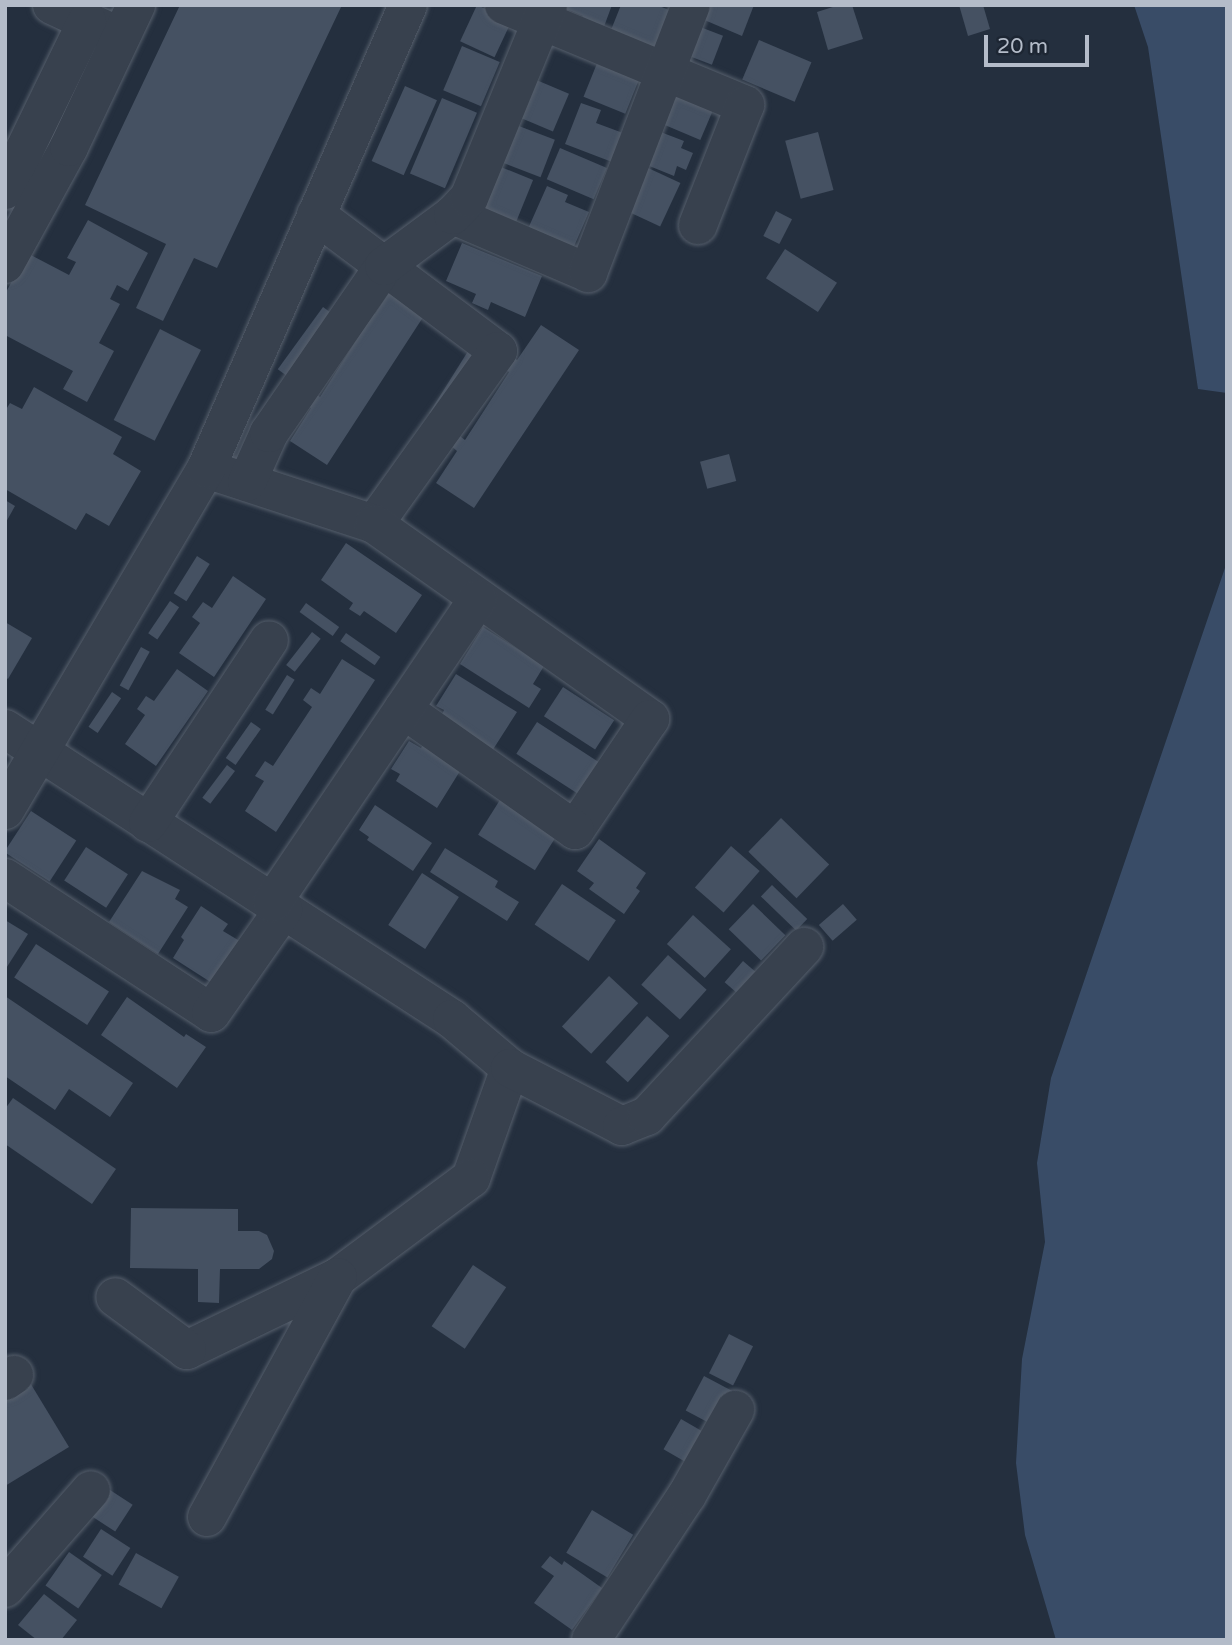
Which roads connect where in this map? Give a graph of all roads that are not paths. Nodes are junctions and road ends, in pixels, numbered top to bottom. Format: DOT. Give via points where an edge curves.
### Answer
graph roads {
  1 [pos="52,5"];
  2 [pos="504,5"];
  3 [pos="691,5"];
  4 [pos="404,7"];
  5 [pos="545,13"];
  6 [pos="87,21"];
  7 [pos="129,21"];
  8 [pos="666,71"];
  9 [pos="5,190"];
  10 [pos="316,215"];
  11 [pos="453,215"];
  12 [pos="698,225"];
  13 [pos="5,264"];
  14 [pos="384,266"];
  15 [pos="206,469"];
  16 [pos="247,482"];
  17 [pos="374,524"];
  18 [pos="478,599"];
  19 [pos="269,639"];
  20 [pos="403,709"];
  21 [pos="5,729"];
  22 [pos="42,752"];
  23 [pos="5,810"];
  24 [pos="148,823"];
  25 [pos="5,878"];
  26 [pos="277,906"];
  27 [pos="804,947"];
  28 [pos="510,1068"];
  29 [pos="338,1277"];
  30 [pos="116,1297"];
  31 [pos="735,1410"];
  32 [pos="91,1490"];
  33 [pos="207,1517"];
  34 [pos="5,1588"];
  35 [pos="592,1640"];
  1 -- 6 [label="street"];
  2 -- 5 [label="street"];
  3 -- 8 [label="street"];
  4 -- 10 [label="street"];
  5 -- 8 [label="street"];
  5 -- 11 [label="street" via="469,198"];
  6 -- 7 [label="street"];
  6 -- 9 [label="street"];
  7 -- 13 [label="street" via="69,147"];
  8 -- 11 [label="street" via="588,273"];
  8 -- 12 [label="street" via="745,105"];
  10 -- 14 [label="street"];
  10 -- 15 [label="street"];
  11 -- 14 [label="street"];
  14 -- 16 [label="street" via="269,433"];
  14 -- 17 [label="street" via="498,351"];
  15 -- 16 [label="street"];
  15 -- 22 [label="street"];
  16 -- 17 [label="street"];
  17 -- 18 [label="street"];
  18 -- 20 [label="street"];
  18 -- 20 [label="street" via="650,719 575,830"];
  19 -- 24 [label="street"];
  20 -- 26 [label="street"];
  21 -- 22 [label="street"];
  22 -- 23 [label="street"];
  22 -- 24 [label="street"];
  24 -- 26 [label="street"];
  25 -- 26 [label="street" via="212,1013"];
  26 -- 28 [label="street" via="452,1019"];
  27 -- 28 [label="street" via="647,1115 622,1126"];
  28 -- 29 [label="street" via="471,1178"];
  29 -- 30 [label="street" via="187,1350"];
  29 -- 33 [label="street"];
  31 -- 35 [label="street" via="687,1495"];
  32 -- 34 [label="street"];
}
